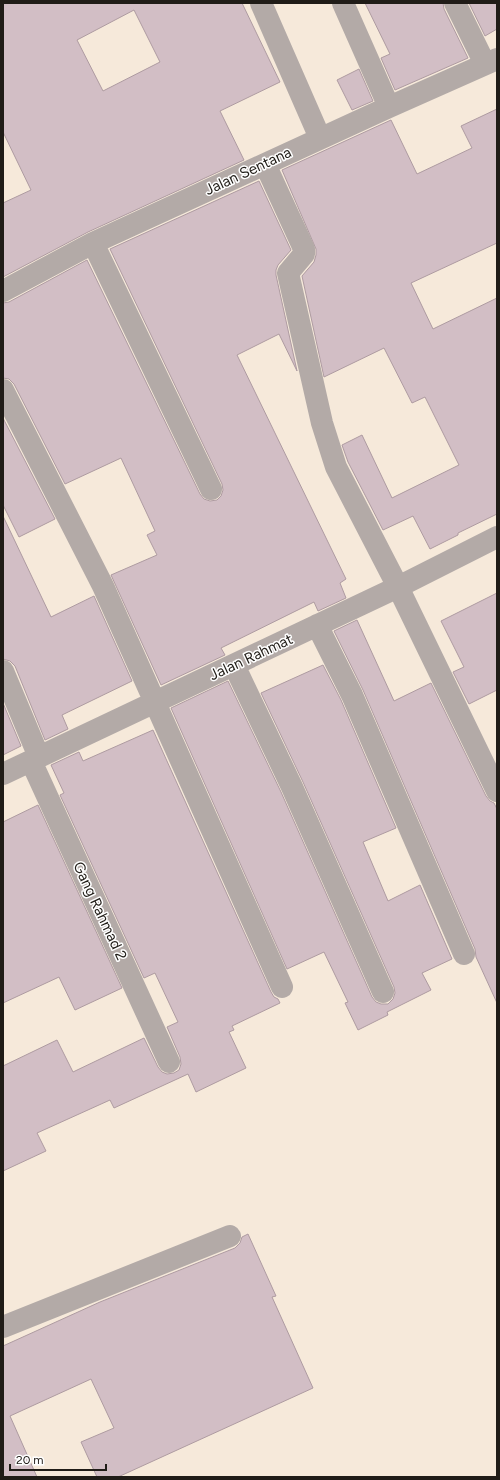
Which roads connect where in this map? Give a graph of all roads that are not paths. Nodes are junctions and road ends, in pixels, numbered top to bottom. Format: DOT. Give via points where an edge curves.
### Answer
graph roads {
  1 [pos="261,3"];
  2 [pos="343,3"];
  3 [pos="455,3"];
  4 [pos="491,62"];
  5 [pos="389,106"];
  6 [pos="320,138"];
  7 [pos="265,164"];
  8 [pos="93,243"];
  9 [pos="3,291"];
  10 [pos="3,390"];
  11 [pos="211,488"];
  12 [pos="497,537"];
  13 [pos="398,587"];
  14 [pos="317,626"];
  15 [pos="234,665"];
  16 [pos="3,672"];
  17 [pos="155,702"];
  18 [pos="35,759"];
  19 [pos="3,774"];
  20 [pos="497,791"];
  21 [pos="464,954"];
  22 [pos="282,987"];
  23 [pos="383,992"];
  24 [pos="169,1062"];
  25 [pos="230,1236"];
  26 [pos="3,1327"];
  1 -- 6 [label="street"];
  2 -- 5 [label="street"];
  3 -- 4 [label="street"];
  4 -- 5 [label="street, Jalan Sentana"];
  5 -- 6 [label="street, Jalan Sentana"];
  6 -- 7 [label="street, Jalan Sentana"];
  7 -- 8 [label="street, Jalan Sentana"];
  7 -- 13 [label="street" via="304,249 304,254 288,273 322,423 336,467"];
  8 -- 9 [label="street, Jalan Sentana"];
  8 -- 11 [label="street"];
  10 -- 17 [label="street" via="102,586"];
  12 -- 13 [label="street, Jalan Rahmat"];
  13 -- 14 [label="street, Jalan Rahmat"];
  13 -- 20 [label="street"];
  14 -- 15 [label="street, Jalan Rahmat"];
  14 -- 21 [label="street" via="352,695"];
  15 -- 17 [label="street, Jalan Rahmat"];
  15 -- 23 [label="street" via="295,794"];
  16 -- 18 [label="street, Gang Rahmad 2"];
  17 -- 18 [label="street, Jalan Rahmat"];
  17 -- 22 [label="street"];
  18 -- 19 [label="street, Jalan Rahmat"];
  18 -- 24 [label="street, Gang Rahmad 2"];
  25 -- 26 [label="street"];
}
